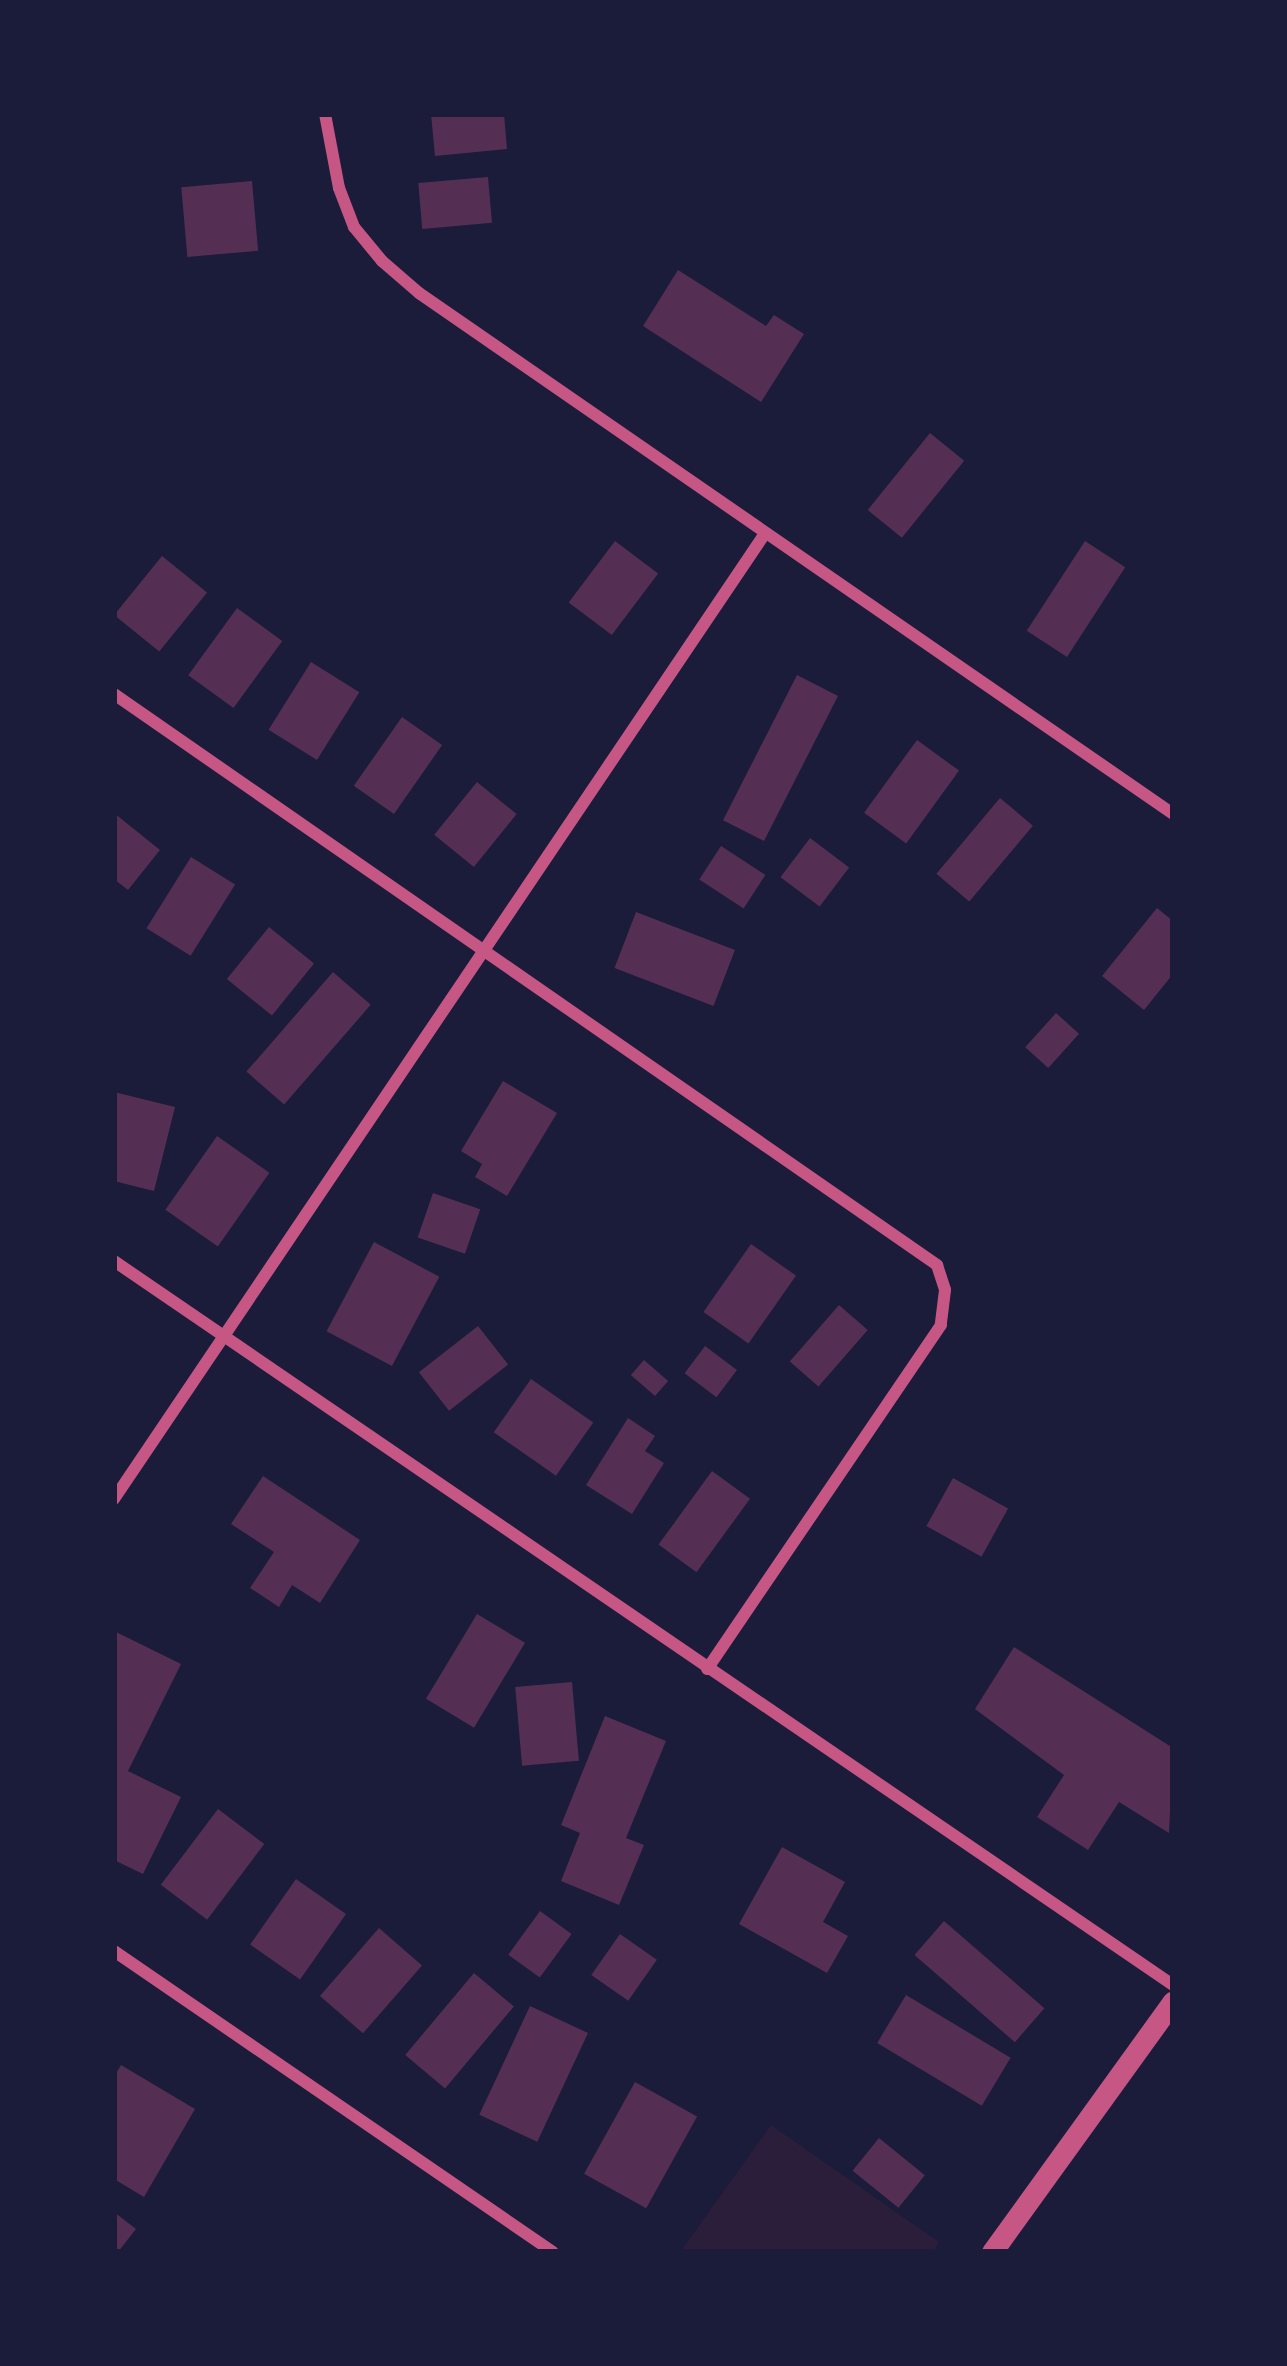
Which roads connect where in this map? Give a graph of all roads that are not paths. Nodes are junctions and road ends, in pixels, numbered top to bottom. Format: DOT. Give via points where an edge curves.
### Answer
graph roads {
  1 [pos="325,114"];
  2 [pos="764,535"];
  3 [pos="114,694"];
  4 [pos="1173,814"];
  5 [pos="487,949"];
  6 [pos="114,1261"];
  7 [pos="224,1337"];
  8 [pos="114,1499"];
  9 [pos="707,1669"];
  10 [pos="114,1951"];
  11 [pos="1173,1984"];
  12 [pos="1173,2001"];
  13 [pos="553,2252"];
  14 [pos="992,2252"];
  1 -- 2 [label="street" via="353,226 382,262"];
  2 -- 4 [label="street"];
  2 -- 5 [label="street"];
  3 -- 5 [label="street"];
  5 -- 7 [label="street"];
  5 -- 9 [label="street" via="920,1248 937,1264 945,1290 940,1325"];
  6 -- 7 [label="street"];
  7 -- 8 [label="street"];
  7 -- 9 [label="street"];
  9 -- 11 [label="street"];
  10 -- 13 [label="street"];
  12 -- 14 [label="street"];
}
